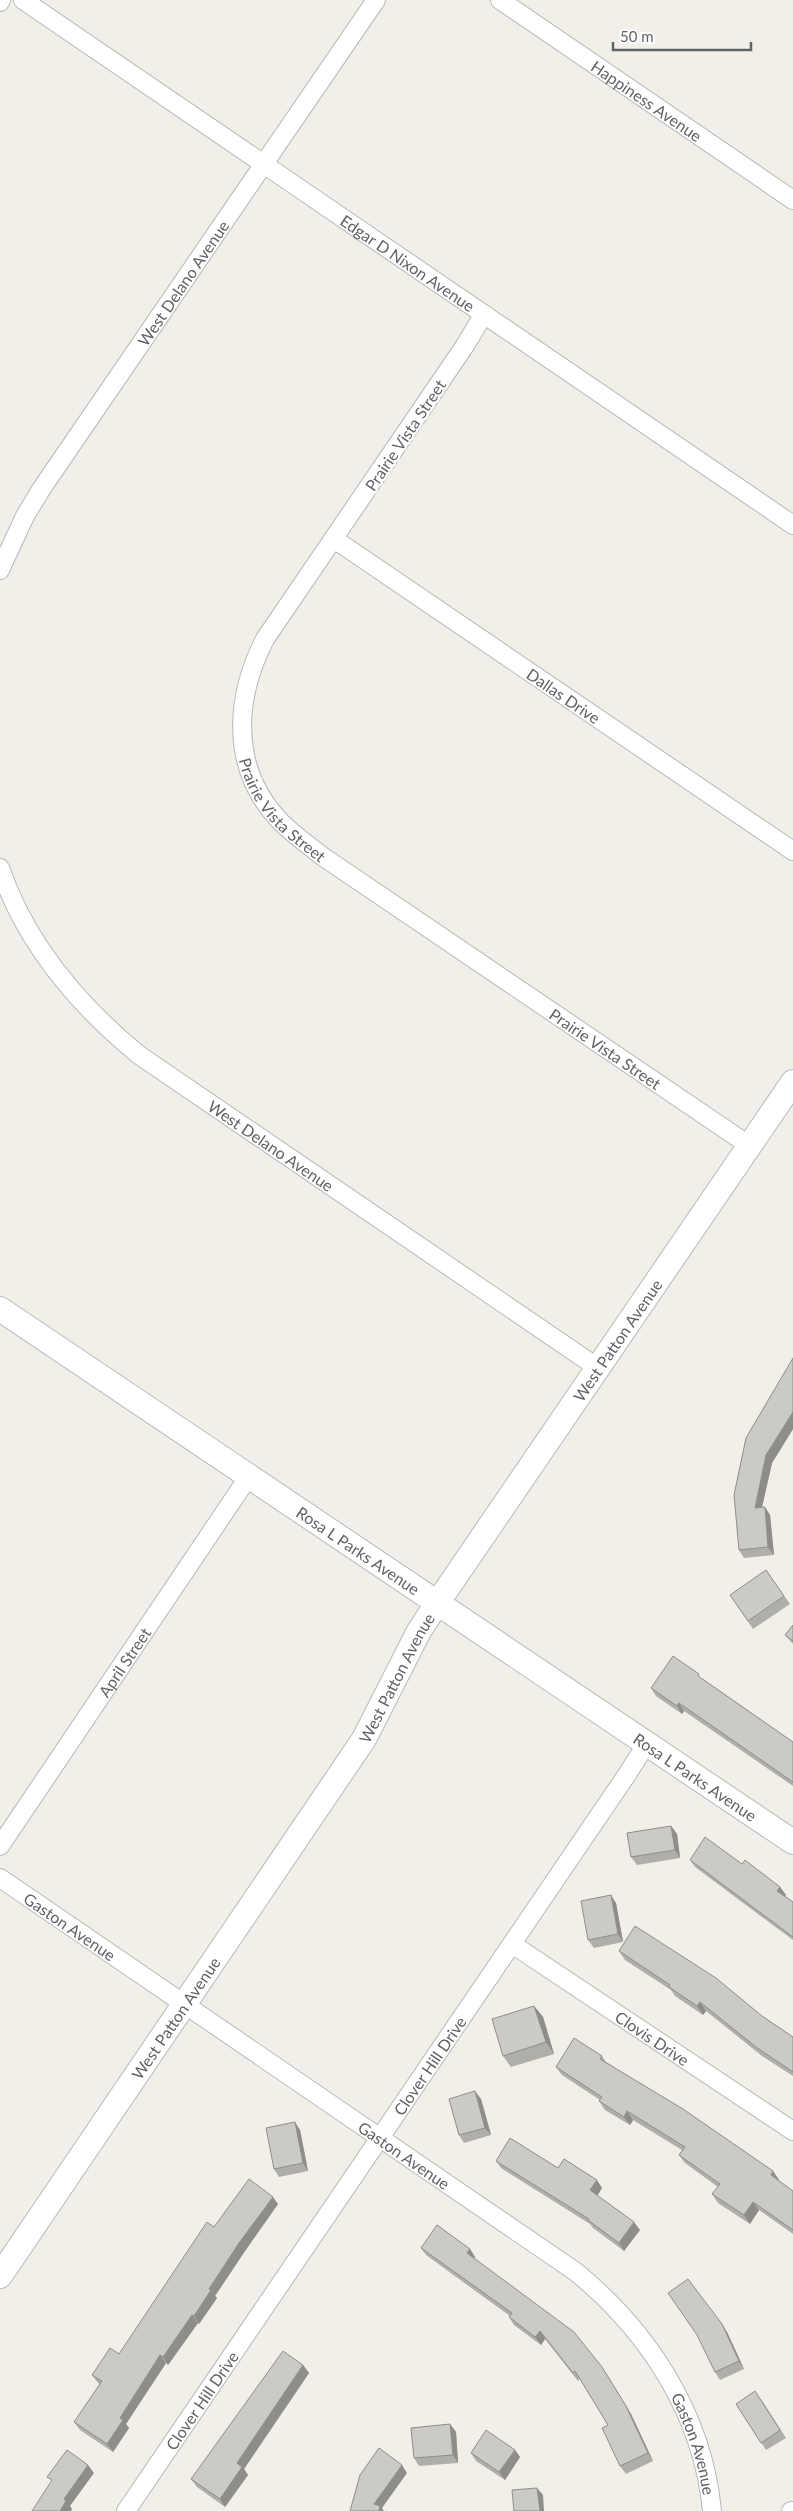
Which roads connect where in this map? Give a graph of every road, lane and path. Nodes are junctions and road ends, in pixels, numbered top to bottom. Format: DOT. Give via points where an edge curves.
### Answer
graph roads {
  1 [pos="23,0"];
  2 [pos="376,0"];
  3 [pos="500,0"];
  4 [pos="264,164"];
  5 [pos="793,200"];
  6 [pos="484,314"];
  7 [pos="793,525"];
  8 [pos="334,539"];
  9 [pos="0,570"];
  10 [pos="793,851"];
  11 [pos="0,868"];
  12 [pos="793,1082"];
  13 [pos="750,1146"];
  14 [pos="0,1309"];
  15 [pos="598,1368"];
  16 [pos="249,1476"];
  17 [pos="438,1602"];
  18 [pos="647,1743"];
  19 [pos="793,1842"];
  20 [pos="0,1846"];
  21 [pos="0,1878"];
  22 [pos="512,1944"];
  23 [pos="185,2002"];
  24 [pos="793,2131"];
  25 [pos="380,2136"];
  26 [pos="0,2276"];
  27 [pos="126,2511"];
  28 [pos="712,2511"];
  1 -- 4 [label="street, Edgar D Nixon Avenue"];
  2 -- 4 [label="street, West Delano Avenue"];
  3 -- 5 [label="street, Happiness Avenue"];
  4 -- 6 [label="street, Edgar D Nixon Avenue"];
  4 -- 9 [label="street, West Delano Avenue" via="42,488"];
  6 -- 7 [label="street, Edgar D Nixon Avenue"];
  6 -- 8 [label="street, Prairie Vista Street"];
  8 -- 10 [label="street, Dallas Drive"];
  8 -- 13 [label="street, Prairie Vista Street" via="265,639 254,660 246,688 241,723 248,762 276,817 322,856"];
  11 -- 15 [label="street, West Delano Avenue" via="27,928 64,982 106,1028 132,1050"];
  12 -- 13 [label="street, West Patton Avenue"];
  13 -- 15 [label="street, West Patton Avenue"];
  14 -- 16 [label="street, Rosa L Parks Avenue"];
  15 -- 17 [label="street, West Patton Avenue"];
  16 -- 17 [label="street, Rosa L Parks Avenue"];
  16 -- 20 [label="street, April Street"];
  17 -- 18 [label="street, Rosa L Parks Avenue"];
  17 -- 23 [label="street, West Patton Avenue" via="419,1631 364,1739"];
  18 -- 19 [label="street, Rosa L Parks Avenue"];
  18 -- 22 [label="street, Clover Hill Drive"];
  21 -- 23 [label="street, Gaston Avenue"];
  22 -- 24 [label="street, Clovis Drive"];
  22 -- 25 [label="street, Clover Hill Drive"];
  23 -- 25 [label="street, Gaston Avenue"];
  23 -- 26 [label="street, West Patton Avenue"];
  25 -- 27 [label="street, Clover Hill Drive"];
  25 -- 28 [label="street, Gaston Avenue" via="576,2272 628,2319 664,2370 688,2417 707,2473"];
}
